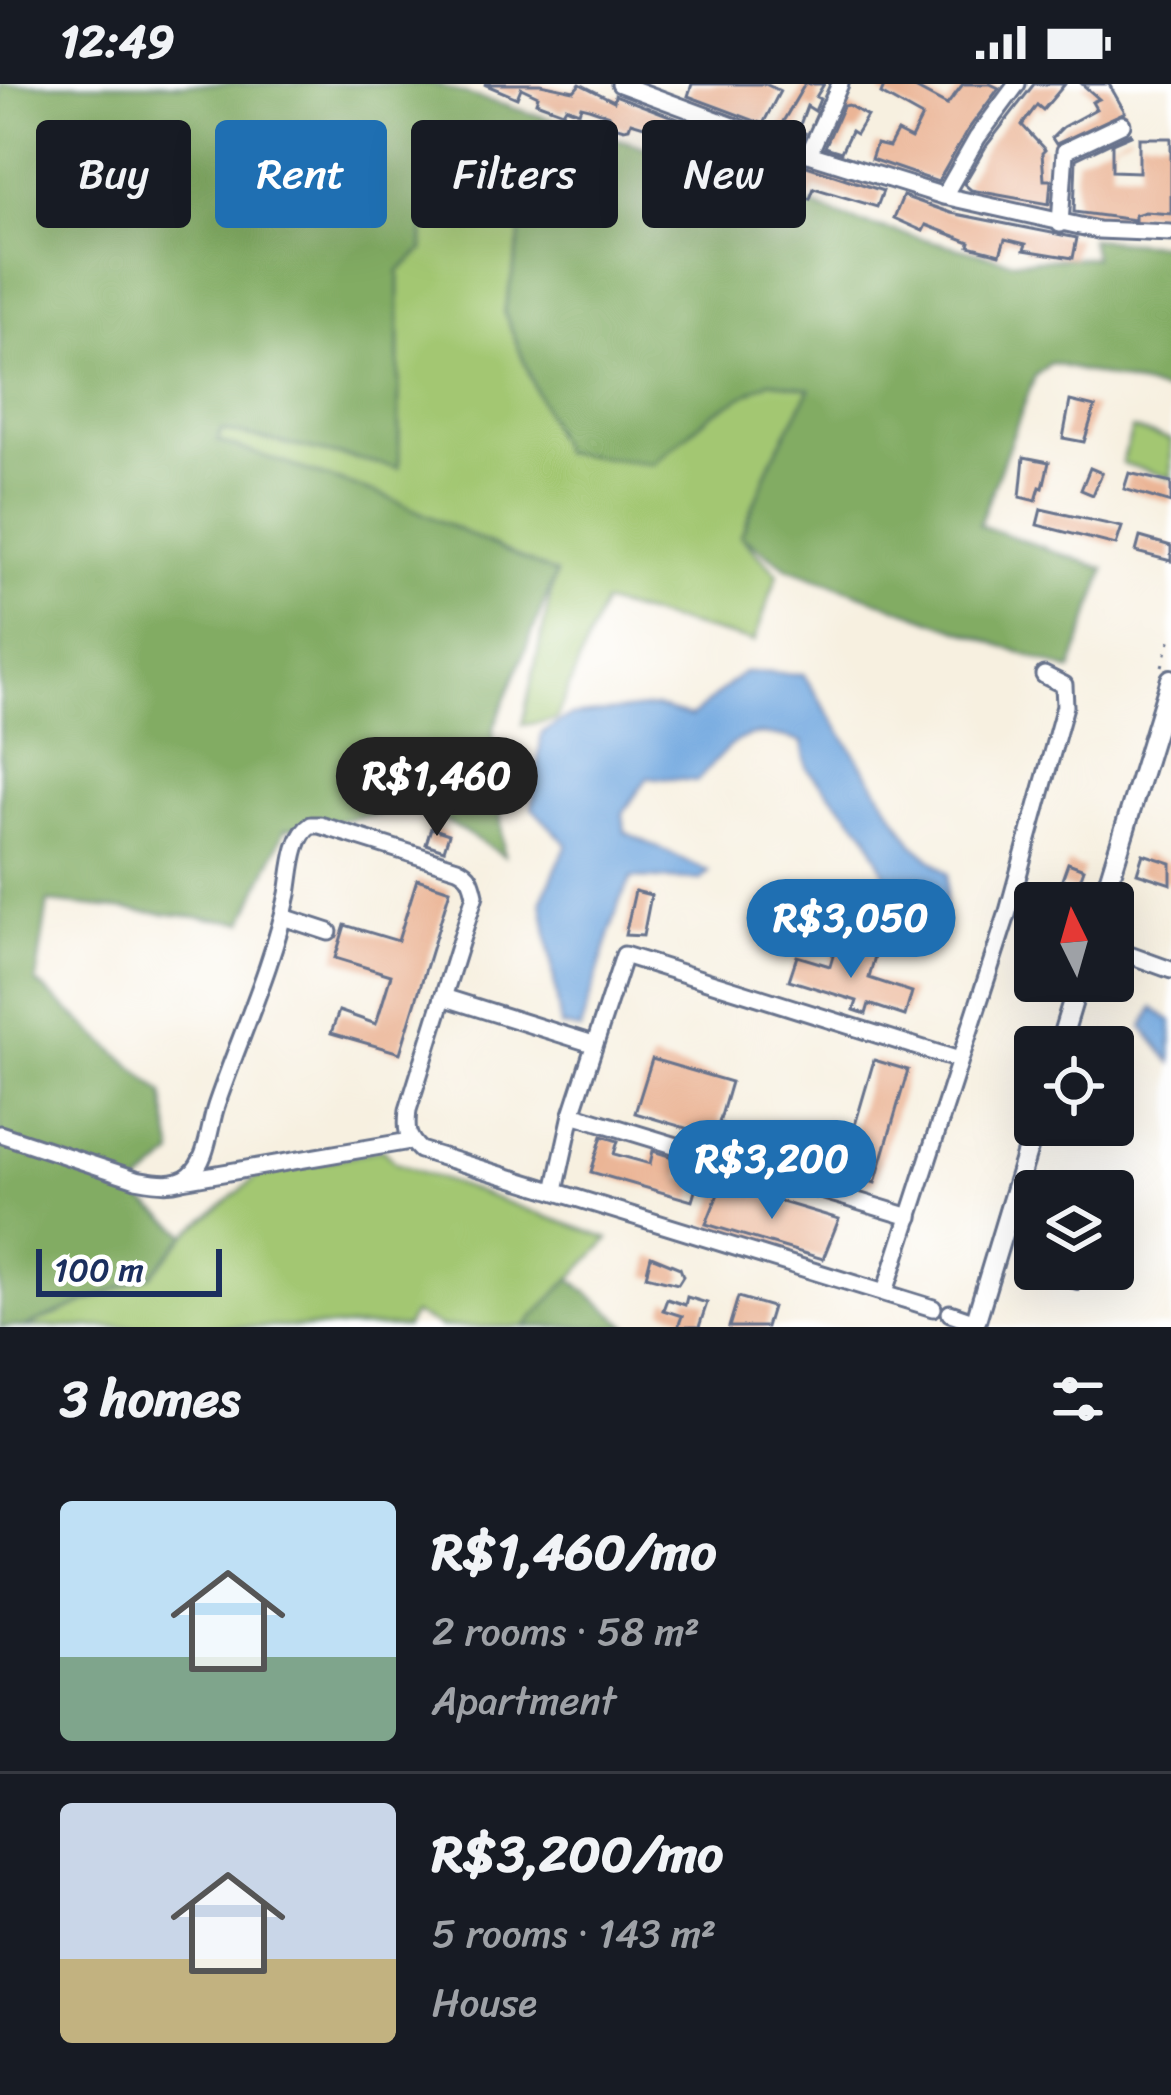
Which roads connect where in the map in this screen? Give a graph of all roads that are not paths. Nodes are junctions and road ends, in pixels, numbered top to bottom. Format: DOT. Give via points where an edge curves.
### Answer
graph roads {
  1 [pos="620,84"];
  2 [pos="840,84"];
  3 [pos="1011,86"];
  4 [pos="643,87"];
  5 [pos="1122,124"];
  6 [pos="809,154"];
  7 [pos="944,196"];
  8 [pos="1060,224"];
  9 [pos="1171,233"];
  10 [pos="1044,675"];
  11 [pos="1171,679"];
  12 [pos="1108,882"];
  13 [pos="283,917"];
  14 [pos="329,932"];
  15 [pos="1134,957"];
  16 [pos="1171,970"];
  17 [pos="443,997"];
  18 [pos="593,1044"];
  19 [pos="959,1060"];
  20 [pos="572,1114"];
  21 [pos="0,1134"];
  22 [pos="410,1141"];
  23 [pos="1029,1146"];
  24 [pos="178,1181"];
  25 [pos="556,1191"];
  26 [pos="910,1217"];
  27 [pos="884,1292"];
  28 [pos="975,1324"];
  1 -- 4 [label="street"];
  2 -- 6 [label="street"];
  3 -- 7 [label="street"];
  4 -- 6 [label="street"];
  5 -- 8 [label="street" via="1065,151"];
  6 -- 7 [label="street"];
  7 -- 8 [label="street"];
  8 -- 9 [label="street"];
  10 -- 19 [label="street" via="1064,685 1066,706"];
  11 -- 12 [label="street"];
  13 -- 14 [label="street"];
  13 -- 17 [label="street" via="300,836 311,825 457,868 468,874 475,896"];
  13 -- 24 [label="street" via="204,1154"];
  15 -- 16 [label="street"];
  17 -- 18 [label="street"];
  17 -- 22 [label="street" via="408,1110"];
  18 -- 19 [label="street" via="624,955"];
  18 -- 20 [label="street"];
  19 -- 26 [label="street"];
  20 -- 25 [label="street"];
  20 -- 26 [label="street"];
  21 -- 24 [label="street" via="118,1174"];
  22 -- 24 [label="street"];
  22 -- 25 [label="street"];
  23 -- 28 [label="street"];
  25 -- 27 [label="street"];
  26 -- 27 [label="street"];
  27 -- 28 [label="street"];
}
